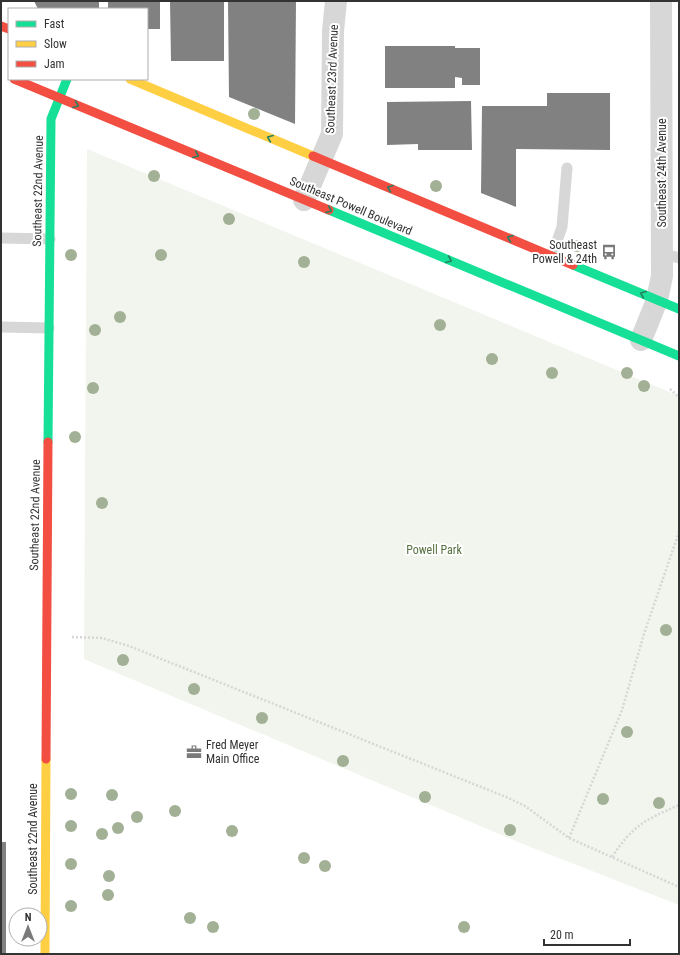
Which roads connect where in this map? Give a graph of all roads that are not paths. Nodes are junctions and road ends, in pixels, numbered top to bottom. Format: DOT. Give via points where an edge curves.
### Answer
graph roads {
  1 [pos="336,1"];
  2 [pos="661,1"];
  3 [pos="16,80"];
  4 [pos="67,80"];
  5 [pos="132,80"];
  6 [pos="59,98"];
  7 [pos="321,159"];
  8 [pos="567,168"];
  9 [pos="304,200"];
  10 [pos="1,238"];
  11 [pos="50,239"];
  12 [pos="552,256"];
  13 [pos="671,256"];
  14 [pos="657,300"];
  15 [pos="679,309"];
  16 [pos="1,327"];
  17 [pos="49,328"];
  18 [pos="641,340"];
  19 [pos="679,356"];
  20 [pos="45,954"];
  1 -- 7 [label="street, Southeast 23rd Avenue" via="333,31 332,134"];
  2 -- 13 [label="street, Southeast 24th Avenue"];
  3 -- 6 [label="main road, Southeast Powell Boulevard"];
  4 -- 6 [label="main road, Southeast 22nd Avenue"];
  7 -- 5 [label="main road, one-way"];
  6 -- 9 [label="main road, Southeast Powell Boulevard, one-way"];
  6 -- 11 [label="main road, Southeast 22nd Avenue" via="51,119"];
  7 -- 9 [label="street, Southeast 23rd Avenue"];
  12 -- 7 [label="main road, one-way"];
  8 -- 12 [label="lane" via="562,227"];
  9 -- 18 [label="main road, Southeast Powell Boulevard, one-way"];
  10 -- 11 [label="lane"];
  11 -- 17 [label="main road, Southeast 22nd Avenue"];
  14 -- 12 [label="main road, one-way"];
  13 -- 14 [label="street, Southeast 24th Avenue" via="662,276"];
  14 -- 15 [label="main road"];
  14 -- 18 [label="street, Southeast 24th Avenue"];
  16 -- 17 [label="lane"];
  17 -- 20 [label="main road, Southeast 22nd Avenue"];
  18 -- 19 [label="main road, Southeast Powell Boulevard"];
}
